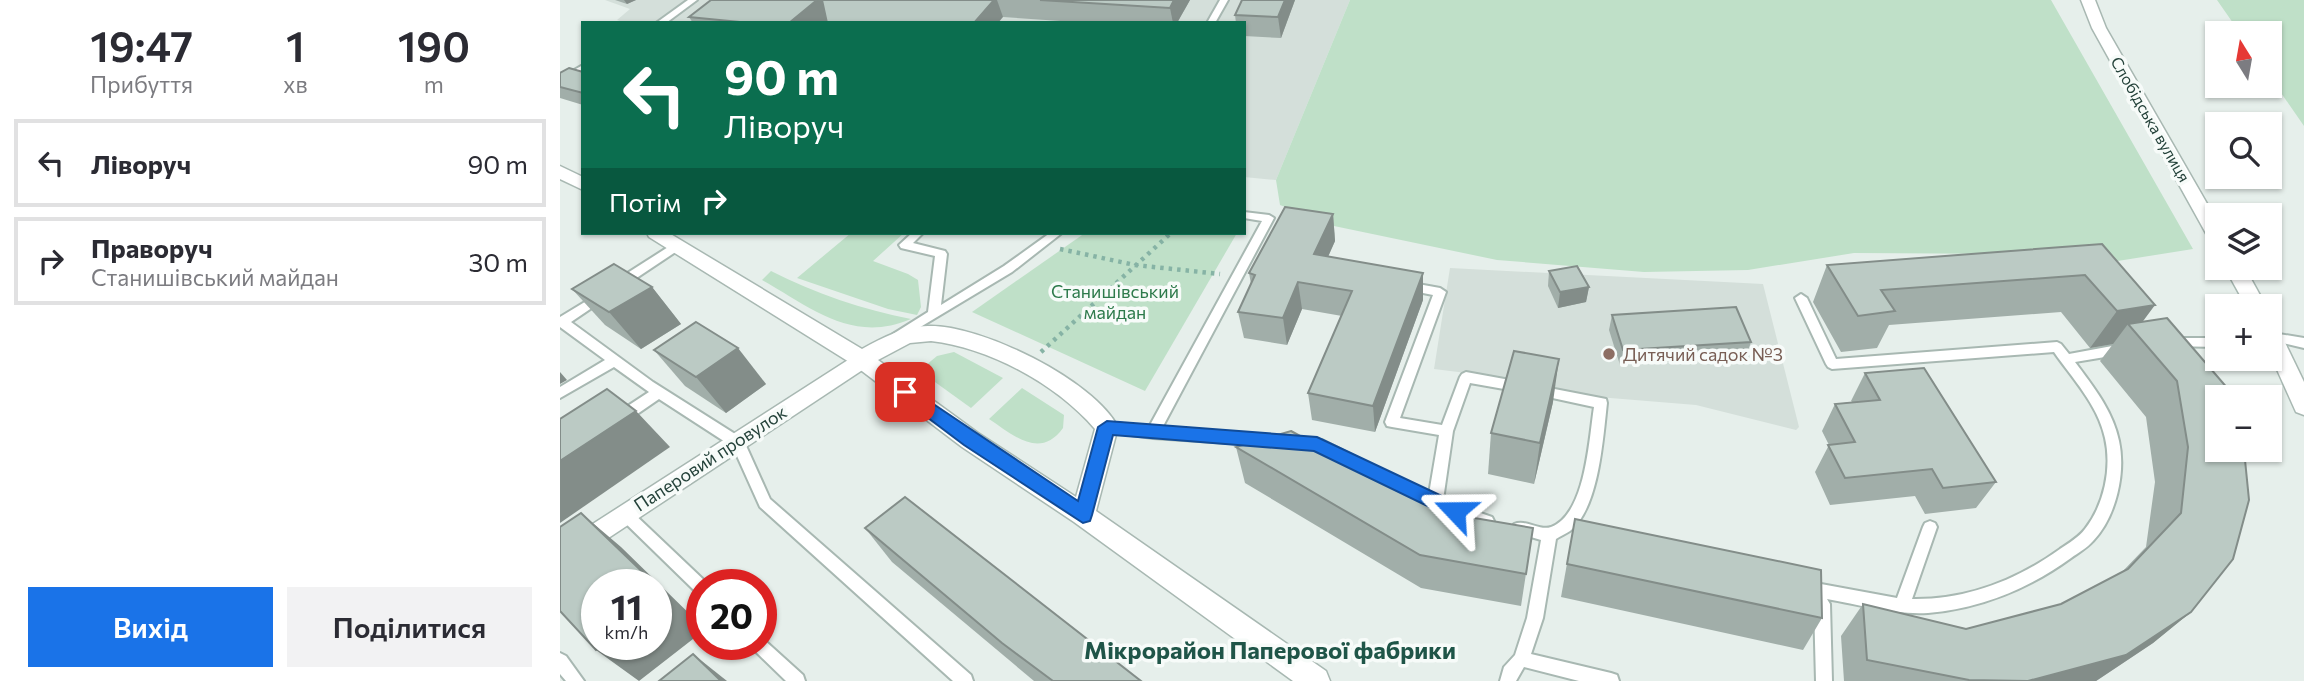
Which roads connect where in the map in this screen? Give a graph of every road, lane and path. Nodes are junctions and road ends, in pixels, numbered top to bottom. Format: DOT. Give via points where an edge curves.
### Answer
graph roads {
  1 [pos="693,0"];
  2 [pos="1224,0"];
  3 [pos="2088,0"];
  4 [pos="663,21"];
  5 [pos="1212,21"];
  6 [pos="581,69"];
  7 [pos="560,82"];
  8 [pos="560,172"];
  9 [pos="581,184"];
  10 [pos="1246,215"];
  11 [pos="2205,216"];
  12 [pos="659,235"];
  13 [pos="916,235"];
  14 [pos="1054,235"];
  15 [pos="1169,235"];
  16 [pos="1040,245"];
  17 [pos="676,246"];
  18 [pos="1135,265"];
  19 [pos="1238,276"];
  20 [pos="1387,282"];
  21 [pos="1801,298"];
  22 [pos="934,313"];
  23 [pos="888,343"];
  24 [pos="2205,343"];
  25 [pos="2282,343"];
  26 [pos="2304,343"];
  27 [pos="2159,344"];
  28 [pos="2132,348"];
  29 [pos="862,359"];
  30 [pos="2065,359"];
  31 [pos="614,361"];
  32 [pos="2282,361"];
  33 [pos="1024,366"];
  34 [pos="659,392"];
  35 [pos="560,393"];
  36 [pos="2304,406"];
  37 [pos="615,422"];
  38 [pos="1107,427"];
  39 [pos="1446,431"];
  40 [pos="1153,433"];
  41 [pos="738,443"];
  42 [pos="1435,503"];
  43 [pos="625,514"];
  44 [pos="1083,515"];
  45 [pos="1930,527"];
  46 [pos="1549,534"];
  47 [pos="560,559"];
  48 [pos="686,573"];
  49 [pos="1819,586"];
  50 [pos="1902,606"];
  51 [pos="1521,659"];
  52 [pos="775,660"];
  53 [pos="560,661"];
  54 [pos="1309,679"];
  55 [pos="576,681"];
  56 [pos="797,681"];
  57 [pos="964,681"];
  58 [pos="1508,681"];
  59 [pos="1611,681"];
  60 [pos="1824,681"];
  1 -- 4 [label="lane"];
  2 -- 5 [label="lane"];
  3 -- 11 [label="street, Слобідська вулиця" via="2099,28"];
  6 -- 7 [label="lane"];
  8 -- 9 [label="street"];
  10 -- 19 [label="lane" via="1269,218"];
  12 -- 17 [label="street"];
  13 -- 22 [label="lane" via="905,246 941,254"];
  14 -- 16 [label="lane"];
  15 -- 18 [label="path"];
  16 -- 18 [label="path"];
  16 -- 22 [label="lane"];
  17 -- 29 [label="street"];
  17 -- 31 [label="lane" via="562,322"];
  18 -- 19 [label="path"];
  18 -- 33 [label="path"];
  19 -- 40 [label="lane"];
  20 -- 39 [label="lane" via="1440,292 1392,422"];
  21 -- 30 [label="lane" via="1832,364 2057,347"];
  22 -- 23 [label="lane"];
  23 -- 29 [label="street, Паперовий провулок"];
  23 -- 33 [label="street, Паперовий провулок" via="930,333 952,334"];
  24 -- 27 [label="lane"];
  25 -- 26 [label="lane"];
  28 -- 30 [label="lane"];
  29 -- 41 [label="street, Паперовий провулок"];
  29 -- 44 [label="street" via="970,440"];
  30 -- 50 [label="lane" via="2098,405 2112,437 2114,464 2107,499 2090,535 2045,569 1998,591 1950,603"];
  31 -- 34 [label="lane"];
  31 -- 35 [label="lane"];
  32 -- 36 [label="street"];
  33 -- 38 [label="street, Паперовий провулок" via="1068,388 1096,411"];
  34 -- 37 [label="lane"];
  34 -- 41 [label="lane"];
  38 -- 40 [label="lane"];
  38 -- 44 [label="street"];
  39 -- 42 [label="lane"];
  39 -- 46 [label="lane" via="1466,377 1601,403 1577,525"];
  40 -- 42 [label="lane" via="1317,444"];
  41 -- 43 [label="street, Паперовий провулок"];
  41 -- 57 [label="lane" via="765,503"];
  42 -- 46 [label="lane"];
  43 -- 47 [label="street, Паперовий провулок"];
  43 -- 48 [label="lane"];
  44 -- 54 [label="street"];
  45 -- 50 [label="lane"];
  46 -- 51 [label="lane" via="1535,618"];
  49 -- 50 [label="lane"];
  49 -- 60 [label="lane"];
  51 -- 58 [label="lane"];
  51 -- 59 [label="lane"];
  52 -- 56 [label="lane"];
  53 -- 55 [label="lane"];
}
